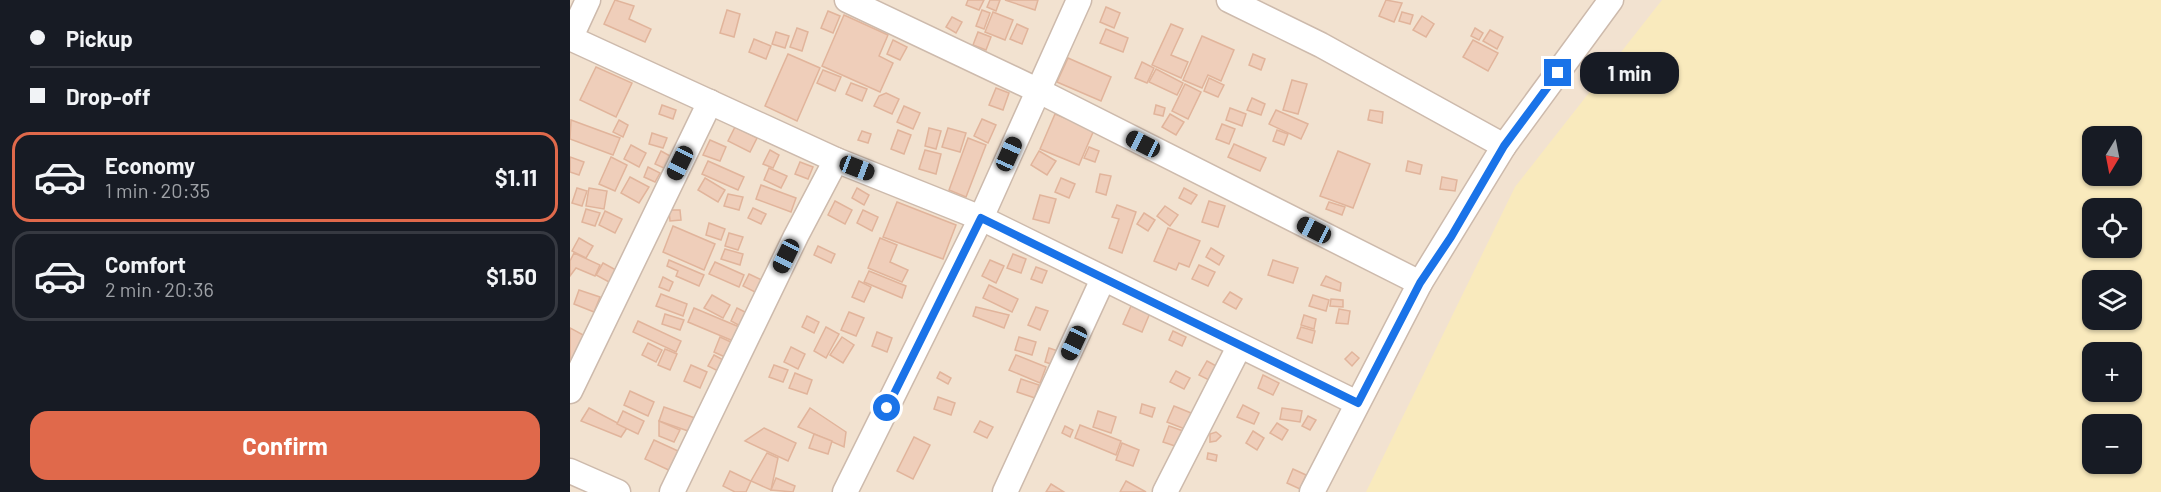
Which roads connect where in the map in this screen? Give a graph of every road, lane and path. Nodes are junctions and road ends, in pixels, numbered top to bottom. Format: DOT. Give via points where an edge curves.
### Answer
graph roads {
  1 [pos="588,0"];
  2 [pos="848,0"];
  3 [pos="1079,0"];
  4 [pos="1229,0"];
  5 [pos="1611,0"];
  6 [pos="570,38"];
  7 [pos="1037,90"];
  8 [pos="710,102"];
  9 [pos="1504,146"];
  10 [pos="836,160"];
  11 [pos="981,218"];
  12 [pos="1103,279"];
  13 [pos="1420,283"];
  14 [pos="1239,347"];
  15 [pos="570,391"];
  16 [pos="1358,403"];
  17 [pos="570,471"];
  18 [pos="618,492"];
  19 [pos="672,492"];
  20 [pos="845,492"];
  21 [pos="1005,492"];
  22 [pos="1165,492"];
  23 [pos="1312,492"];
  1 -- 6 [label="street"];
  2 -- 7 [label="street"];
  3 -- 7 [label="street"];
  4 -- 9 [label="street" via="1321,45"];
  5 -- 9 [label="street"];
  6 -- 8 [label="street"];
  7 -- 11 [label="street"];
  7 -- 13 [label="street"];
  8 -- 10 [label="street"];
  8 -- 15 [label="street"];
  9 -- 13 [label="street"];
  10 -- 11 [label="street"];
  10 -- 19 [label="street"];
  11 -- 12 [label="street"];
  11 -- 20 [label="street"];
  12 -- 14 [label="street"];
  12 -- 21 [label="street"];
  13 -- 16 [label="street"];
  14 -- 16 [label="street"];
  14 -- 22 [label="street"];
  16 -- 23 [label="street"];
  17 -- 18 [label="street"];
}
